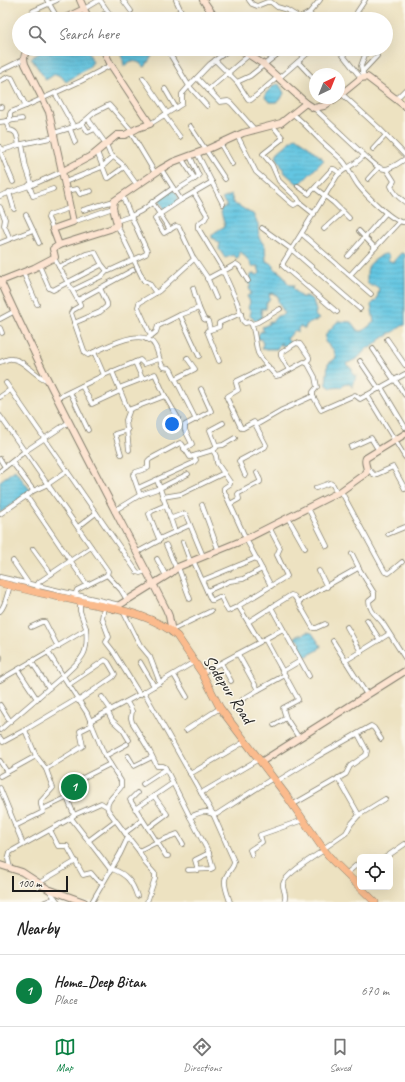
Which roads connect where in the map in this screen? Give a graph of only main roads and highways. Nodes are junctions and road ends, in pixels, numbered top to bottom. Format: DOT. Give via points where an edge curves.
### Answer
graph roads {
  1 [pos="0,583"];
  2 [pos="375,902"];
  1 -- 2 [label="main road, Sodepur Road" via="37,589 113,609 121,608 172,631 202,674 220,708 323,849"];
}
